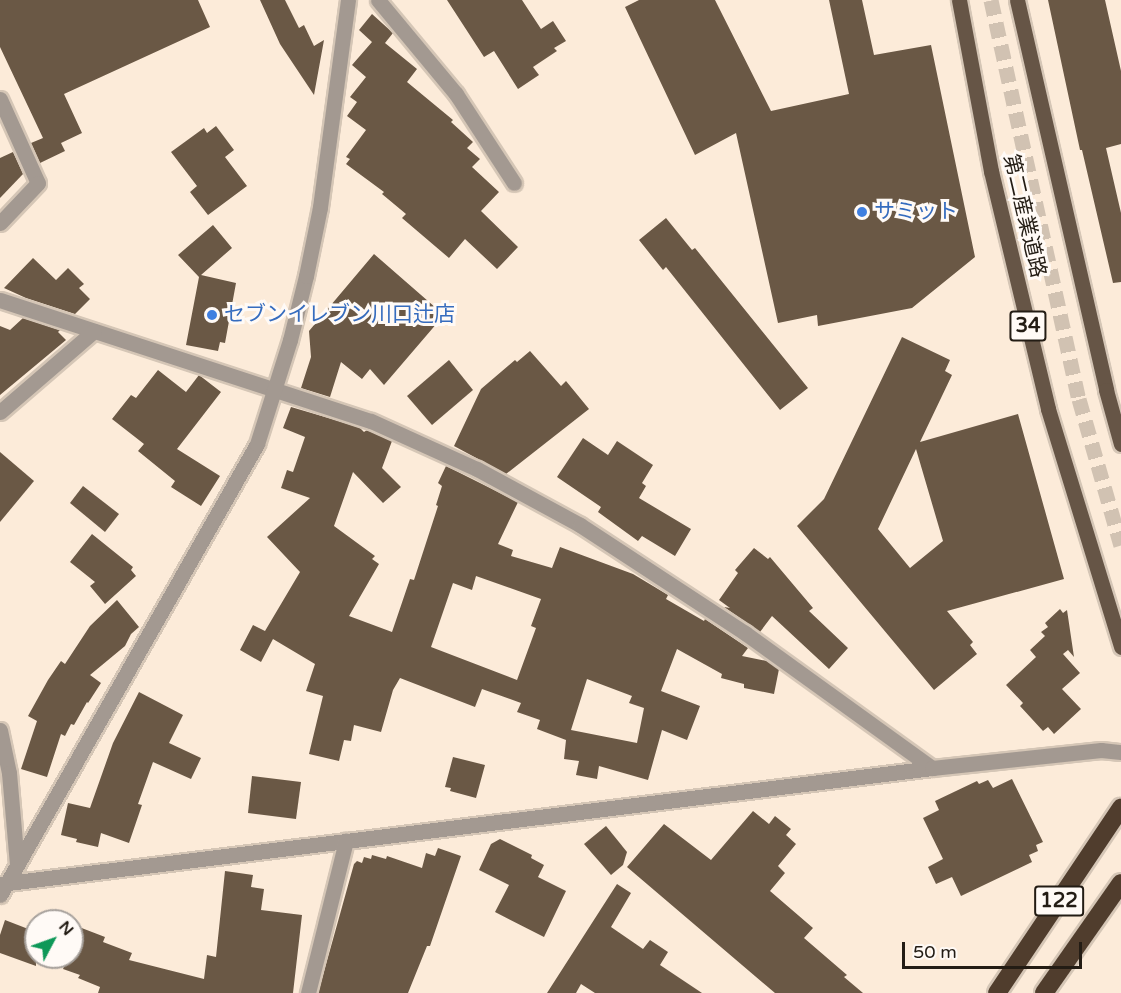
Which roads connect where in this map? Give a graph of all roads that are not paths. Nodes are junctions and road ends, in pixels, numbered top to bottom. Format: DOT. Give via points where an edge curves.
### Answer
graph roads {
  1 [pos="348,0"];
  2 [pos="378,0"];
  3 [pos="959,0"];
  4 [pos="1017,0"];
  5 [pos="0,99"];
  6 [pos="514,183"];
  7 [pos="0,223"];
  8 [pos="0,300"];
  9 [pos="94,331"];
  10 [pos="275,389"];
  11 [pos="0,412"];
  12 [pos="1121,444"];
  13 [pos="1121,646"];
  14 [pos="0,730"];
  15 [pos="1121,752"];
  16 [pos="932,768"];
  17 [pos="1121,808"];
  18 [pos="346,841"];
  19 [pos="17,865"];
  20 [pos="1121,883"];
  21 [pos="2,888"];
  22 [pos="1121,901"];
  23 [pos="1102,910"];
  24 [pos="308,993"];
  25 [pos="997,993"];
  26 [pos="1044,993"];
  1 -- 10 [label="street" via="320,207"];
  2 -- 6 [label="street" via="456,94"];
  3 -- 13 [label="main road, 第二産業道路 / 34" via="991,171 1048,409"];
  4 -- 12 [label="main road, 第二産業道路"];
  5 -- 7 [label="street" via="38,183"];
  8 -- 9 [label="street"];
  9 -- 10 [label="street"];
  9 -- 11 [label="street"];
  10 -- 16 [label="street" via="371,422 477,469 580,525 745,633"];
  10 -- 19 [label="street" via="258,444"];
  14 -- 19 [label="street" via="9,773"];
  15 -- 16 [label="street" via="1101,750"];
  16 -- 18 [label="street"];
  17 -- 25 [label="highway, 122"];
  18 -- 21 [label="street"];
  18 -- 24 [label="street"];
  19 -- 21 [label="street"];
  20 -- 23 [label="highway, 122"];
  22 -- 23 [label="highway"];
  23 -- 26 [label="highway, 122"];
}
